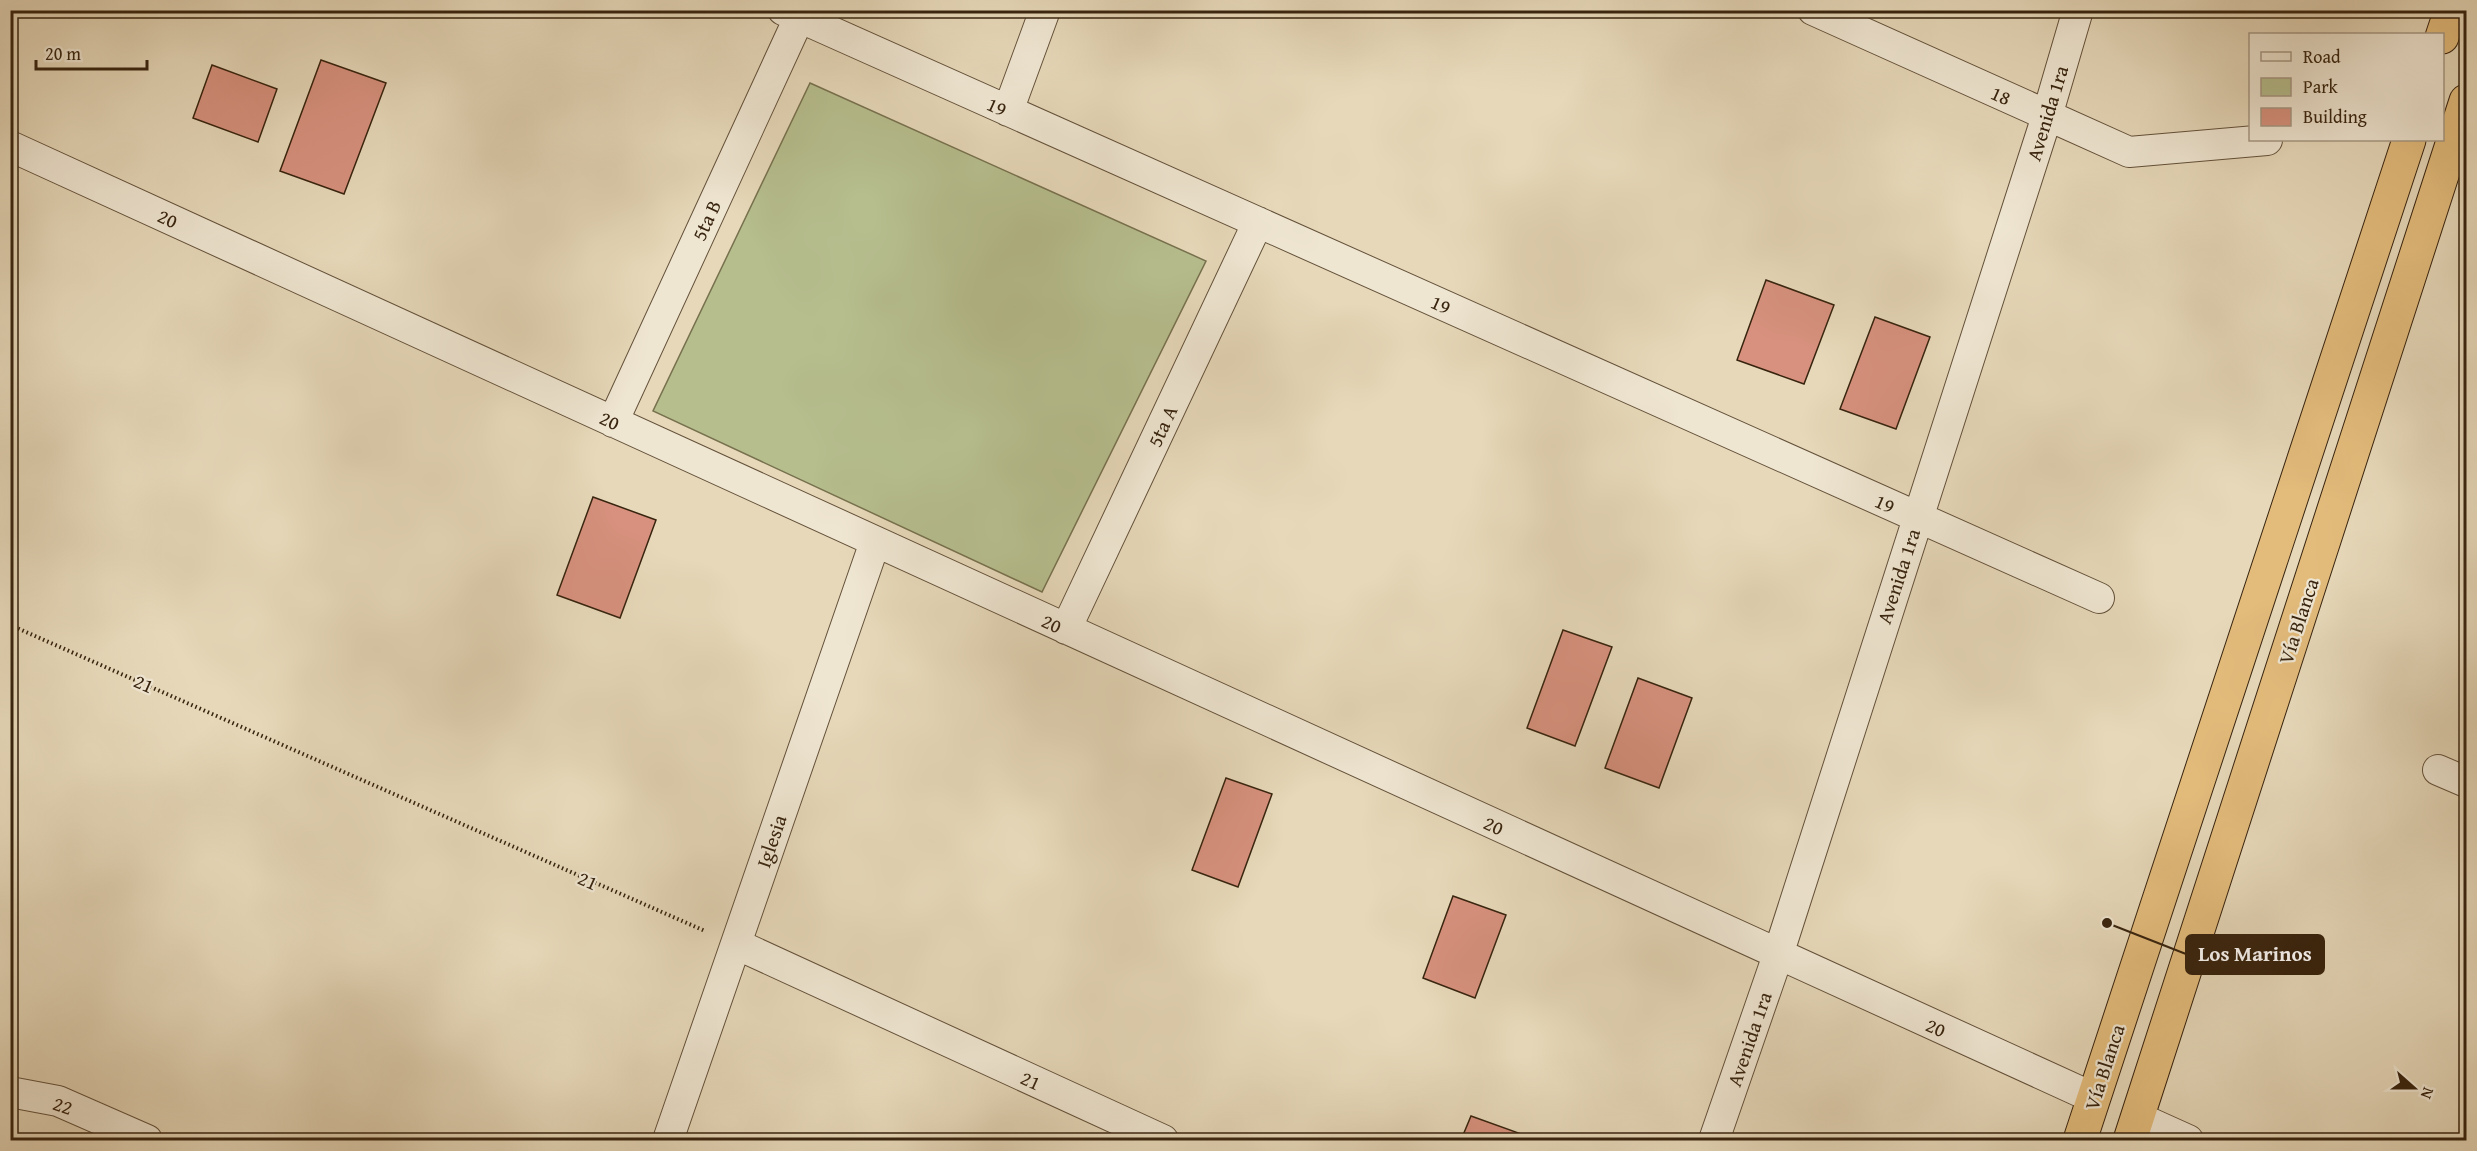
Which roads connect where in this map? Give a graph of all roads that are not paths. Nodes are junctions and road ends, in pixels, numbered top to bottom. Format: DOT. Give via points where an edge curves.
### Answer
graph roads {
  1 [pos="1045,10"];
  2 [pos="1813,10"];
  3 [pos="2078,10"];
  4 [pos="2451,10"];
  5 [pos="791,14"];
  6 [pos="2443,33"];
  7 [pos="2466,101"];
  8 [pos="1008,111"];
  9 [pos="2047,116"];
  10 [pos="2256,141"];
  11 [pos="2409,141"];
  12 [pos="10,146"];
  13 [pos="1258,222"];
  14 [pos="613,422"];
  15 [pos="1917,517"];
  16 [pos="875,542"];
  17 [pos="2099,598"];
  18 [pos="1066,629"];
  19 [pos="2438,770"];
  20 [pos="2466,782"];
  21 [pos="736,944"];
  22 [pos="1778,955"];
  23 [pos="10,1092"];
  24 [pos="2094,1098"];
  25 [pos="2133,1129"];
  26 [pos="147,1140"];
  27 [pos="668,1140"];
  28 [pos="1163,1140"];
  29 [pos="1714,1140"];
  30 [pos="2080,1140"];
  31 [pos="2188,1140"];
  1 -- 8 [label="street"];
  2 -- 9 [label="street, 18"];
  3 -- 9 [label="street, Avenida 1ra"];
  4 -- 6 [label="highway"];
  5 -- 8 [label="street, 19"];
  5 -- 14 [label="street, 5ta B"];
  7 -- 25 [label="highway, Vía Blanca"];
  8 -- 13 [label="street, 19"];
  9 -- 10 [label="street, 18" via="2129,152"];
  9 -- 15 [label="street, Avenida 1ra"];
  11 -- 24 [label="highway, Vía Blanca"];
  12 -- 14 [label="street, 20"];
  13 -- 15 [label="street, 19"];
  13 -- 18 [label="street, 5ta A"];
  14 -- 16 [label="street, 20"];
  15 -- 17 [label="street, 19"];
  15 -- 22 [label="street, Avenida 1ra"];
  16 -- 18 [label="street, 20"];
  16 -- 21 [label="street, Iglesia"];
  18 -- 22 [label="street, 20"];
  19 -- 20 [label="street"];
  21 -- 27 [label="street, Iglesia"];
  21 -- 28 [label="street, 21"];
  22 -- 24 [label="street, 20"];
  22 -- 29 [label="street, Avenida 1ra"];
  23 -- 26 [label="street, 22" via="58,1101"];
  24 -- 30 [label="highway, Vía Blanca"];
  25 -- 31 [label="street"];
}
